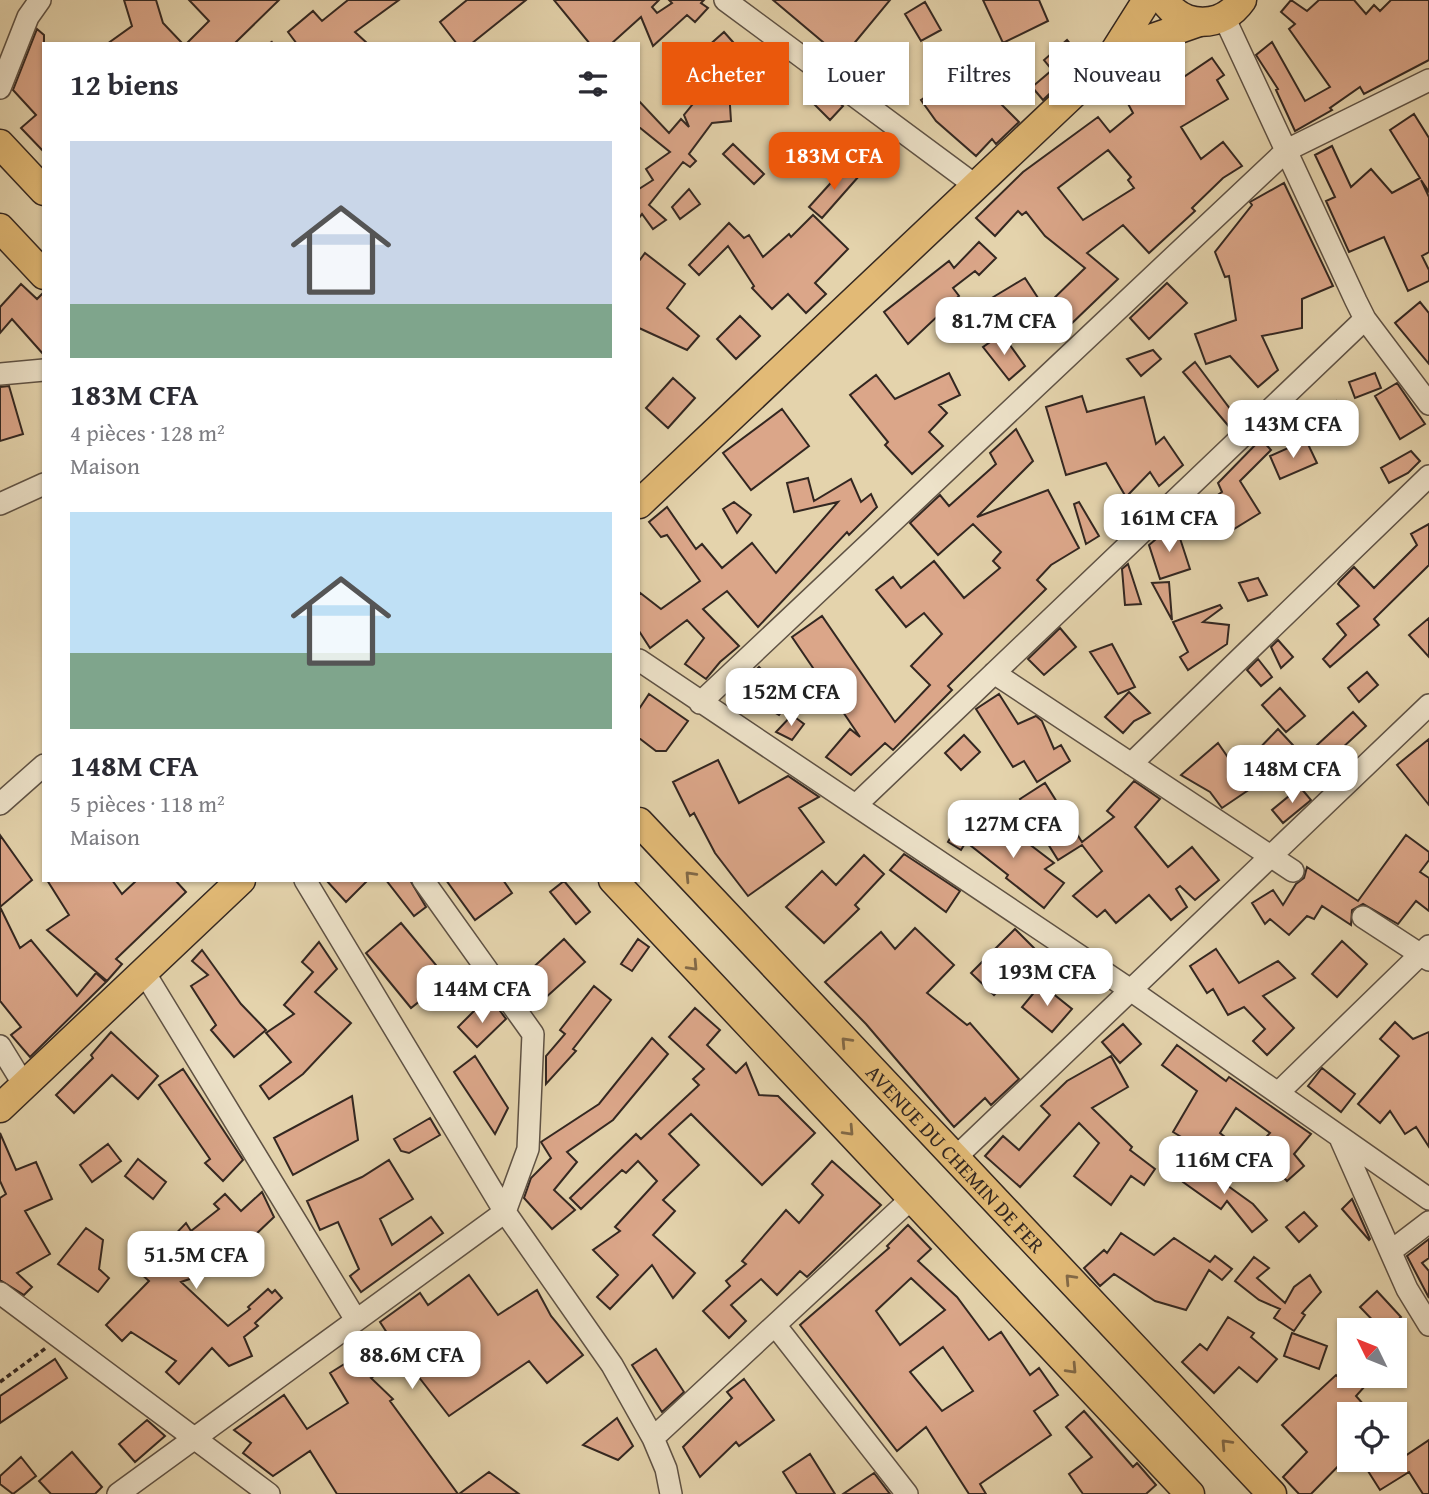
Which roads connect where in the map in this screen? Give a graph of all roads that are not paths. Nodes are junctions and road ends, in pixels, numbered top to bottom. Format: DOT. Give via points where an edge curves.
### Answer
graph roads {
  1 [pos="40,0"];
  2 [pos="725,0"];
  3 [pos="1147,0"];
  4 [pos="1164,0"];
  5 [pos="1222,13"];
  6 [pos="1120,42"];
  7 [pos="1145,42"];
  8 [pos="1429,80"];
  9 [pos="0,88"];
  10 [pos="1061,105"];
  11 [pos="0,144"];
  12 [pos="1287,149"];
  13 [pos="975,186"];
  14 [pos="42,189"];
  15 [pos="0,228"];
  16 [pos="42,273"];
  17 [pos="1365,319"];
  18 [pos="42,370"];
  19 [pos="0,374"];
  20 [pos="1429,404"];
  21 [pos="1429,476"];
  22 [pos="42,485"];
  23 [pos="0,503"];
  24 [pos="640,504"];
  25 [pos="640,661"];
  26 [pos="994,673"];
  27 [pos="699,703"];
  28 [pos="1429,705"];
  29 [pos="1131,764"];
  30 [pos="42,767"];
  31 [pos="0,804"];
  32 [pos="856,805"];
  33 [pos="640,823"];
  34 [pos="1272,857"];
  35 [pos="1293,871"];
  36 [pos="239,882"];
  37 [pos="306,882"];
  38 [pos="424,882"];
  39 [pos="615,882"];
  40 [pos="1363,918"];
  41 [pos="1426,953"];
  42 [pos="145,972"];
  43 [pos="1132,991"];
  44 [pos="0,1046"];
  45 [pos="24,1085"];
  46 [pos="1279,1092"];
  47 [pos="0,1108"];
  48 [pos="1340,1138"];
  49 [pos="956,1157"];
  50 [pos="912,1198"];
  51 [pos="1429,1199"];
  52 [pos="505,1212"];
  53 [pos="1429,1222"];
  54 [pos="1391,1251"];
  55 [pos="0,1293"];
  56 [pos="356,1321"];
  57 [pos="775,1325"];
  58 [pos="1429,1325"];
  59 [pos="195,1438"];
  60 [pos="653,1438"];
  61 [pos="266,1493"];
  62 [pos="118,1494"];
  63 [pos="671,1494"];
  64 [pos="907,1494"];
  65 [pos="1190,1494"];
  66 [pos="1272,1494"];
  1 -- 9 [label="street" via="28,17"];
  2 -- 13 [label="street"];
  3 -- 6 [label="main road"];
  4 -- 5 [label="main road" via="1178,15"];
  5 -- 7 [label="main road"];
  5 -- 12 [label="street"];
  8 -- 12 [label="street"];
  10 -- 13 [label="main road"];
  11 -- 14 [label="main road"];
  12 -- 17 [label="street"];
  12 -- 27 [label="street"];
  13 -- 24 [label="main road"];
  15 -- 16 [label="main road"];
  17 -- 20 [label="street"];
  17 -- 26 [label="street"];
  18 -- 19 [label="street"];
  21 -- 29 [label="street"];
  22 -- 23 [label="street"];
  25 -- 27 [label="street"];
  26 -- 29 [label="street"];
  26 -- 32 [label="street"];
  27 -- 32 [label="street"];
  28 -- 34 [label="street"];
  29 -- 34 [label="street"];
  30 -- 31 [label="street"];
  32 -- 43 [label="street"];
  49 -- 33 [label="main road, AVENUE DU CHEMIN DE FER, one-way"];
  34 -- 35 [label="street"];
  34 -- 43 [label="street"];
  36 -- 42 [label="main road"];
  37 -- 52 [label="street"];
  38 -- 52 [label="street" via="533,1034 528,1149"];
  39 -- 50 [label="main road, one-way"];
  40 -- 41 [label="street"];
  41 -- 46 [label="street"];
  42 -- 45 [label="main road"];
  42 -- 56 [label="street"];
  43 -- 46 [label="street"];
  43 -- 49 [label="street"];
  44 -- 45 [label="street"];
  45 -- 47 [label="main road"];
  46 -- 48 [label="street"];
  48 -- 51 [label="street"];
  48 -- 54 [label="street"];
  66 -- 49 [label="main road, AVENUE DU CHEMIN DE FER, one-way"];
  50 -- 57 [label="street"];
  50 -- 65 [label="main road, one-way"];
  52 -- 56 [label="street"];
  52 -- 60 [label="street" via="612,1365"];
  53 -- 54 [label="street"];
  54 -- 58 [label="street"];
  55 -- 59 [label="street"];
  56 -- 59 [label="street"];
  57 -- 60 [label="street"];
  57 -- 64 [label="street"];
  59 -- 61 [label="street"];
  59 -- 62 [label="street"];
  60 -- 63 [label="street"];
}
